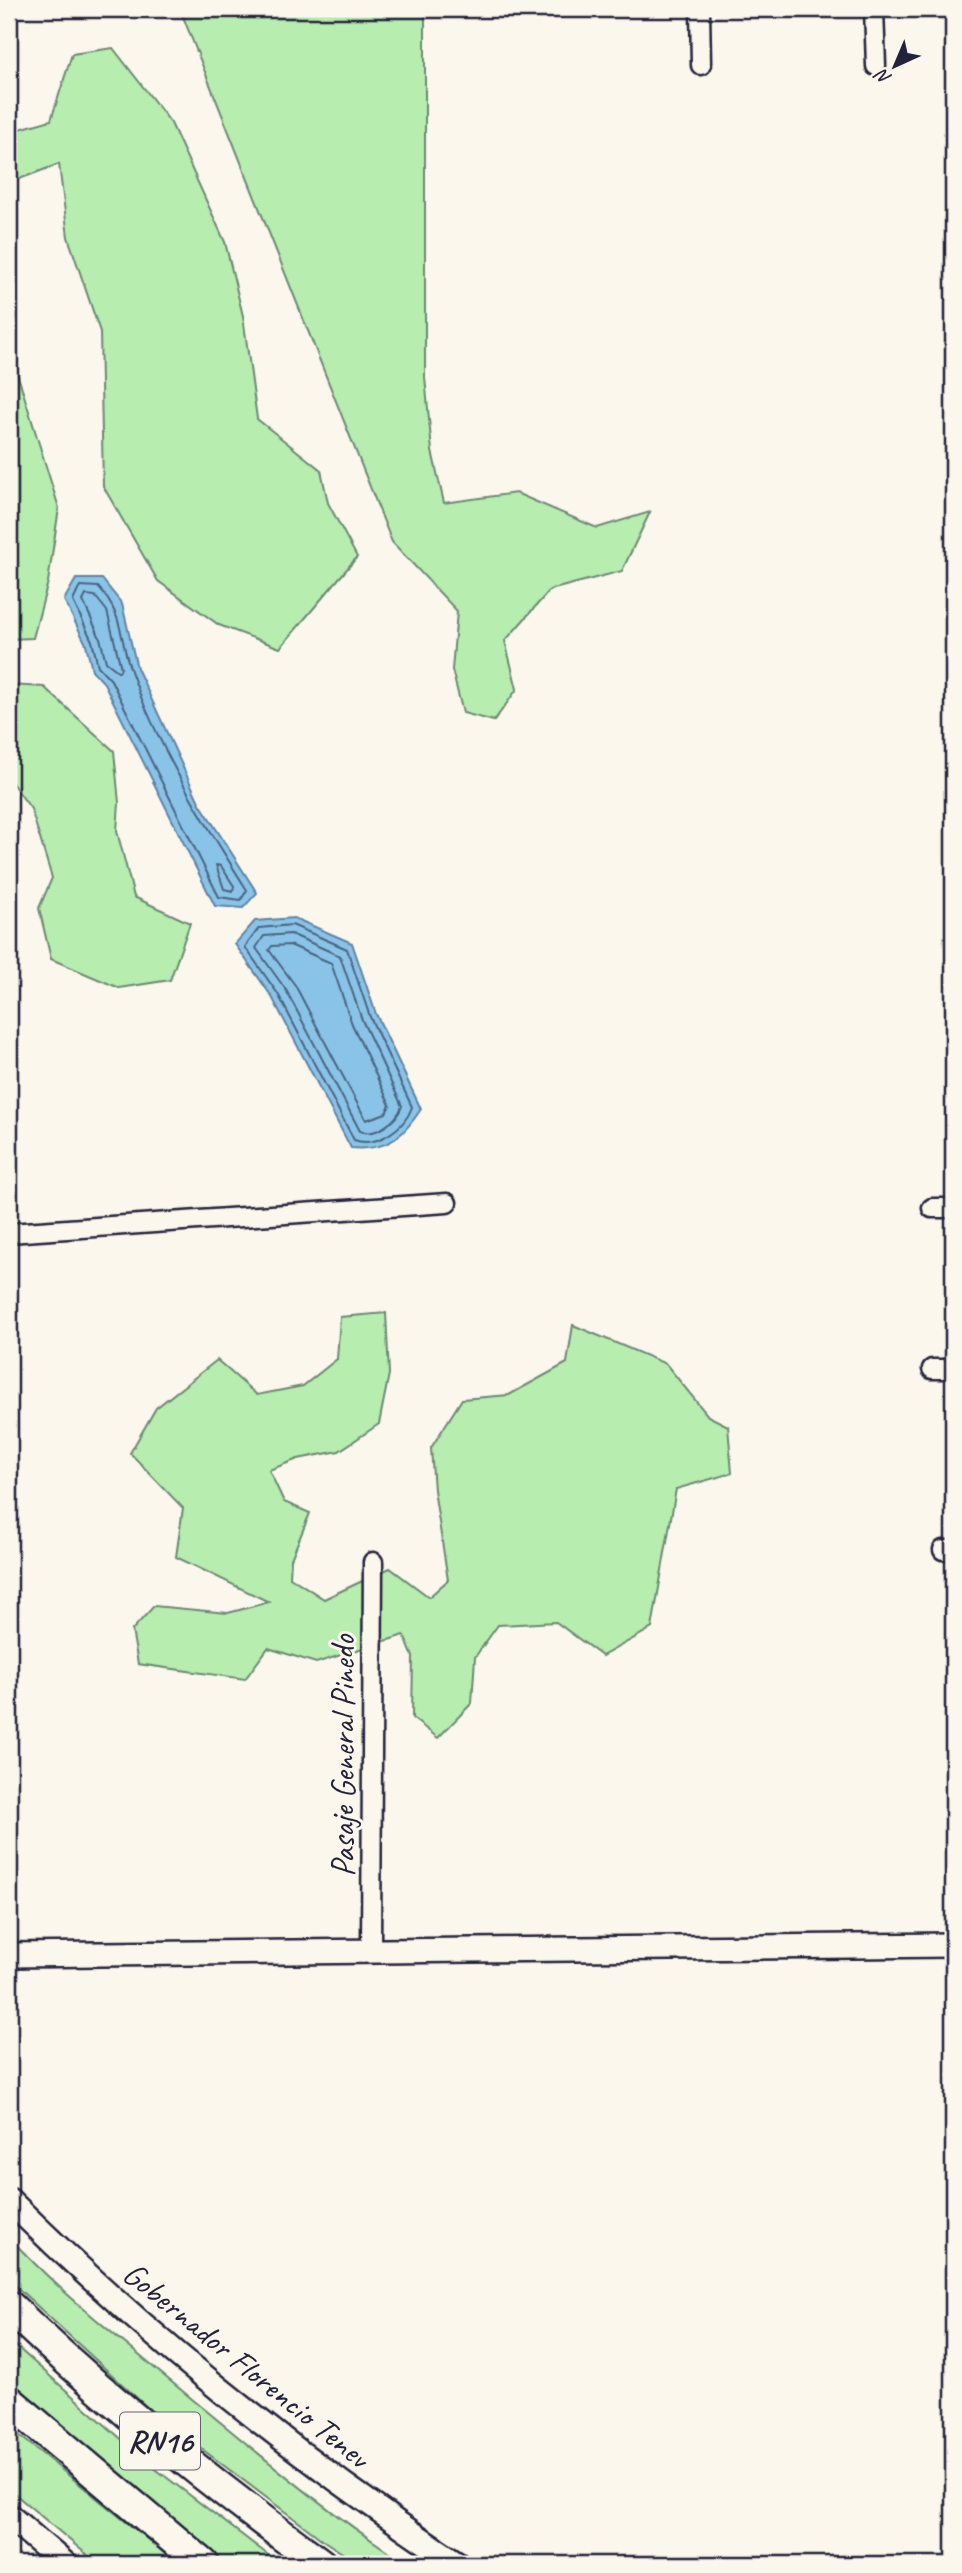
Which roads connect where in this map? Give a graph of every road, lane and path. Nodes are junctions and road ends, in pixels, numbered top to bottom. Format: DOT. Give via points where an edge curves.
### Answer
graph roads {
  1 [pos="699,9"];
  2 [pos="874,9"];
  3 [pos="701,65"];
  4 [pos="876,66"];
  5 [pos="447,1203"];
  6 [pos="932,1208"];
  7 [pos="953,1208"];
  8 [pos="9,1233"];
  9 [pos="953,1368"];
  10 [pos="932,1369"];
  11 [pos="373,1562"];
  12 [pos="953,1945"];
  13 [pos="370,1951"];
  14 [pos="9,1955"];
  15 [pos="9,2200"];
  16 [pos="9,2306"];
  17 [pos="9,2401"];
  18 [pos="9,2516"];
  19 [pos="57,2561"];
  20 [pos="203,2564"];
  21 [pos="321,2564"];
  22 [pos="457,2564"];
  1 -- 3 [label="street"];
  2 -- 4 [label="street"];
  5 -- 8 [label="street"];
  6 -- 7 [label="street"];
  9 -- 10 [label="street"];
  11 -- 13 [label="street, Pasaje General Pinedo"];
  12 -- 13 [label="street"];
  13 -- 14 [label="street"];
  15 -- 22 [label="street, Gobernador Florencio Tenev" via="87,2277 224,2395 378,2512"];
  16 -- 21 [label="highway, RN16" via="179,2456"];
  17 -- 20 [label="highway, RN16"];
  18 -- 19 [label="street"];
}
